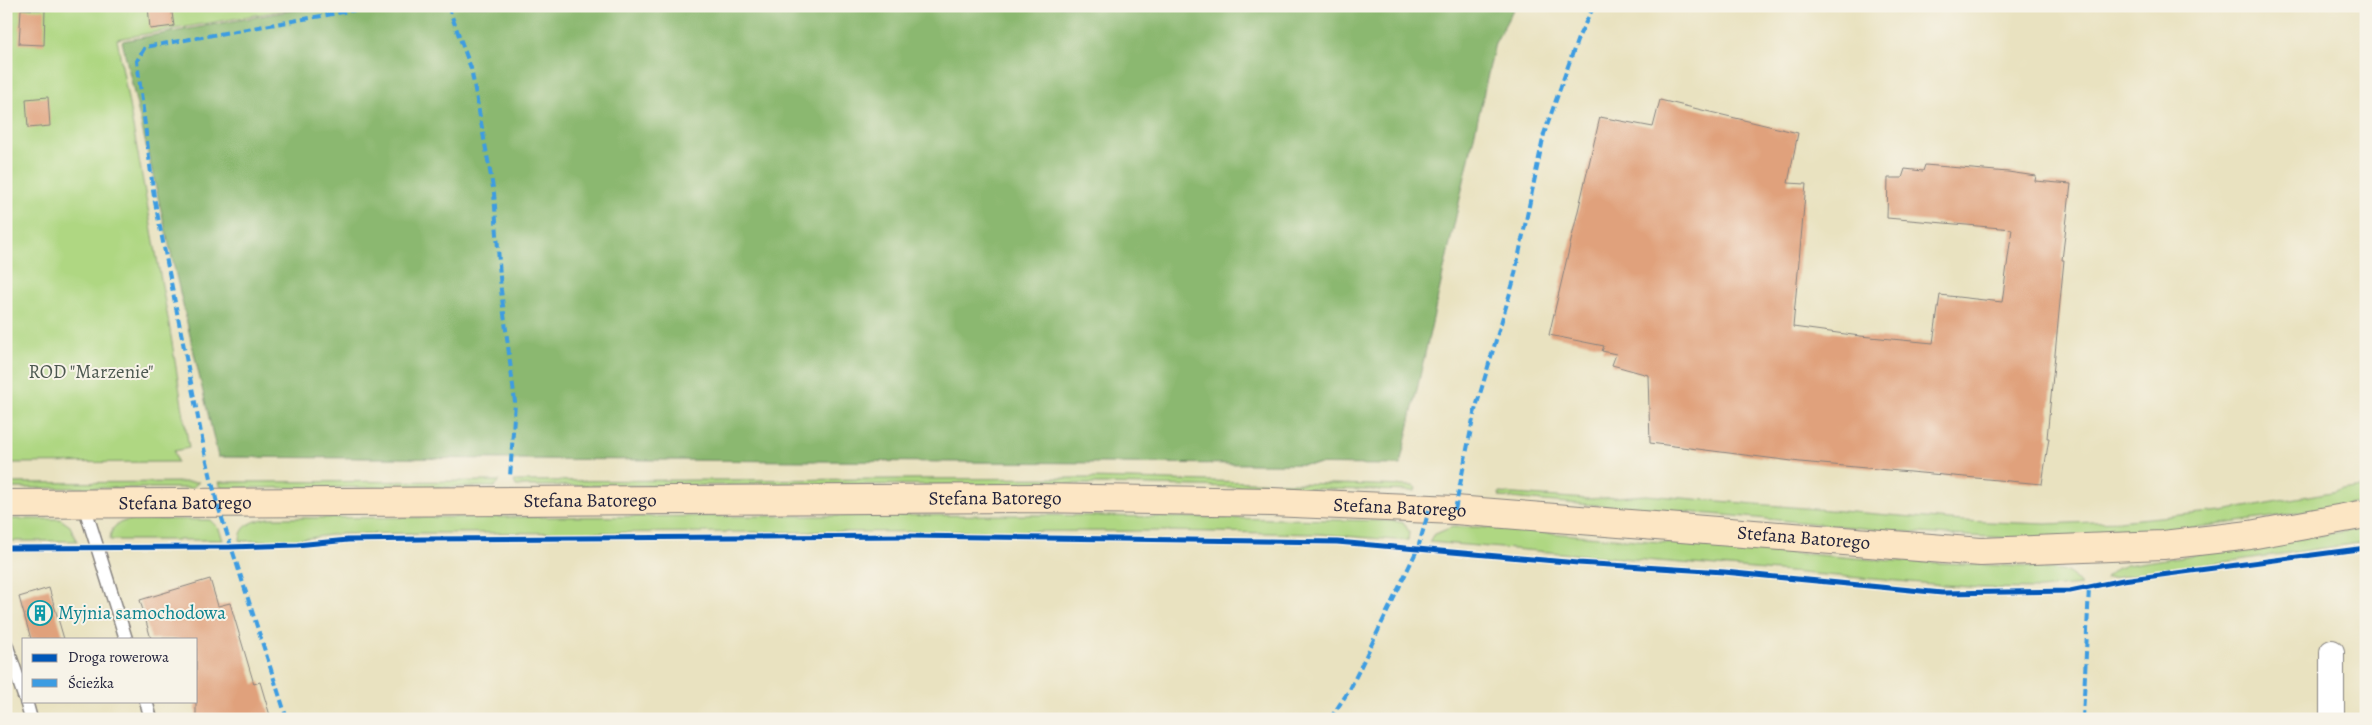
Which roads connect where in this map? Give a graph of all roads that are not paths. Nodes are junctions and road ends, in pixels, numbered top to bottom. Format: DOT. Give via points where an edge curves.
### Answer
graph roads {
  1 [pos="6,504"];
  2 [pos="84,505"];
  3 [pos="2366,514"];
  4 [pos="126,638"];
  5 [pos="6,644"];
  6 [pos="2332,652"];
  7 [pos="22,690"];
  8 [pos="26,702"];
  9 [pos="146,702"];
  10 [pos="32,719"];
  11 [pos="151,719"];
  12 [pos="2332,719"];
  1 -- 2 [label="main road, Stefana Batorego"];
  2 -- 3 [label="main road, Stefana Batorego" via="1025,498 1271,502 1464,511 1981,552 2162,545 2250,535"];
  2 -- 4 [label="lane"];
  5 -- 7 [label="lane"];
  6 -- 12 [label="street"];
  8 -- 10 [label="lane"];
  9 -- 11 [label="lane"];
}
